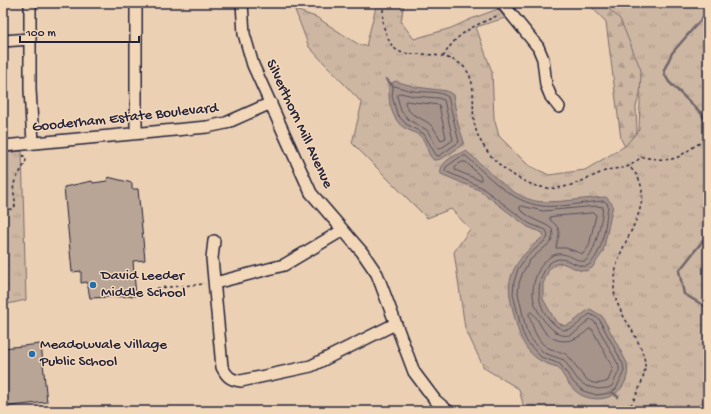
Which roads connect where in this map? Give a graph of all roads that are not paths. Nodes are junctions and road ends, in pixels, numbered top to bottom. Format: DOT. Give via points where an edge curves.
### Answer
graph roads {
  1 [pos="30,3"];
  2 [pos="136,3"];
  3 [pos="242,3"];
  4 [pos="505,7"];
  5 [pos="30,39"];
  6 [pos="3,40"];
  7 [pos="271,103"];
  8 [pos="559,107"];
  9 [pos="136,133"];
  10 [pos="33,143"];
  11 [pos="3,146"];
  12 [pos="343,230"];
  13 [pos="214,241"];
  14 [pos="215,283"];
  15 [pos="395,324"];
  16 [pos="448,411"];
  1 -- 5 [label="street"];
  2 -- 9 [label="street"];
  3 -- 7 [label="street, Silverthorn Mill Avenue" via="244,34 253,65"];
  4 -- 8 [label="street" via="538,47 543,59 546,85"];
  5 -- 6 [label="street"];
  5 -- 10 [label="street"];
  7 -- 9 [label="street, Gooderham Estate Boulevard" via="226,123"];
  7 -- 12 [label="street, Silverthorn Mill Avenue" via="312,193"];
  9 -- 10 [label="street, Gooderham Estate Boulevard"];
  10 -- 11 [label="street, Gooderham Estate Boulevard"];
  12 -- 14 [label="street" via="284,265"];
  12 -- 15 [label="street, Silverthorn Mill Avenue" via="377,274"];
  13 -- 14 [label="street" via="212,258"];
  14 -- 15 [label="street" via="222,367 226,375 233,380 241,381 310,366"];
  15 -- 16 [label="street, Silverthorn Mill Avenue" via="414,372 434,400"];
}
